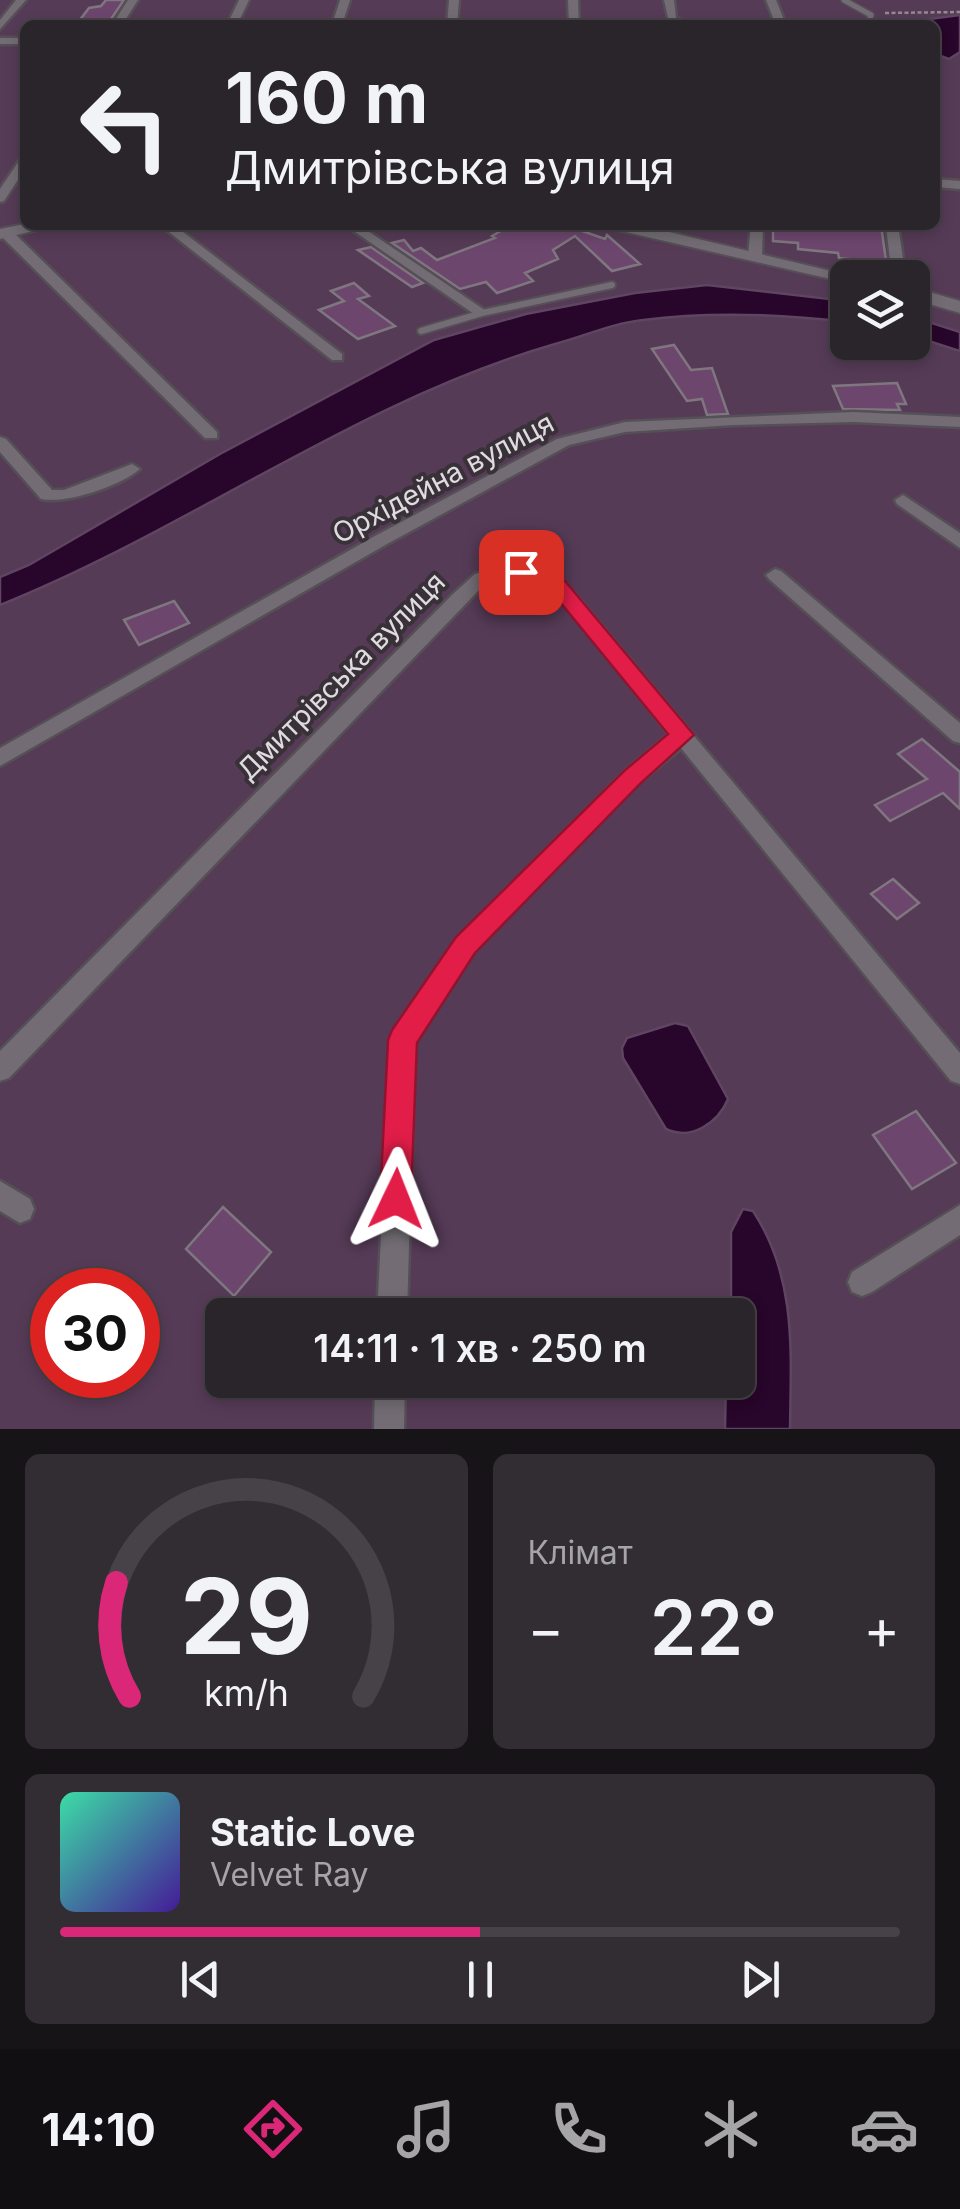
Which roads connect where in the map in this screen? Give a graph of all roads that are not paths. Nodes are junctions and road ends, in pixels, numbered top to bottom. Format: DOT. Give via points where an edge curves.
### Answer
graph roads {
  1 [pos="21,0"];
  2 [pos="844,0"];
  3 [pos="870,20"];
  4 [pos="0,26"];
  5 [pos="20,168"];
  6 [pos="0,198"];
  7 [pos="172,230"];
  8 [pos="358,230"];
  9 [pos="640,230"];
  10 [pos="756,230"];
  11 [pos="893,230"];
  12 [pos="3,234"];
  13 [pos="755,255"];
  14 [pos="897,260"];
  15 [pos="830,273"];
  16 [pos="612,285"];
  17 [pos="930,298"];
  18 [pos="960,307"];
  19 [pos="482,313"];
  20 [pos="421,331"];
  21 [pos="337,357"];
  22 [pos="960,422"];
  23 [pos="211,434"];
  24 [pos="0,442"];
  25 [pos="132,469"];
  26 [pos="903,500"];
  27 [pos="960,542"];
  28 [pos="775,575"];
  29 [pos="682,735"];
  30 [pos="960,735"];
  31 [pos="0,758"];
  32 [pos="0,1069"];
  33 [pos="960,1072"];
  34 [pos="960,1219"];
  35 [pos="862,1282"];
  36 [pos="393,1298"];
  37 [pos="390,1398"];
  38 [pos="389,1429"];
  1 -- 4 [label="street"];
  2 -- 3 [label="lane"];
  5 -- 6 [label="street"];
  7 -- 21 [label="street"];
  8 -- 19 [label="street"];
  9 -- 13 [label="street"];
  10 -- 13 [label="street"];
  11 -- 14 [label="street"];
  12 -- 23 [label="street"];
  13 -- 15 [label="street"];
  16 -- 19 [label="lane"];
  17 -- 18 [label="street"];
  19 -- 20 [label="lane"];
  22 -- 31 [label="street, Орхідейна вулиця" via="734,420 625,427 563,442"];
  24 -- 25 [label="street" via="48,494 66,494"];
  26 -- 27 [label="street"];
  28 -- 30 [label="street"];
  29 -- 32 [label="street, Дмитрівська вулиця" via="558,586 521,572 484,577"];
  29 -- 33 [label="street, Дмитрівська вулиця"];
  29 -- 36 [label="street" via="465,945 402,1040"];
  34 -- 35 [label="street"];
  37 -- 38 [label="street"];
}
